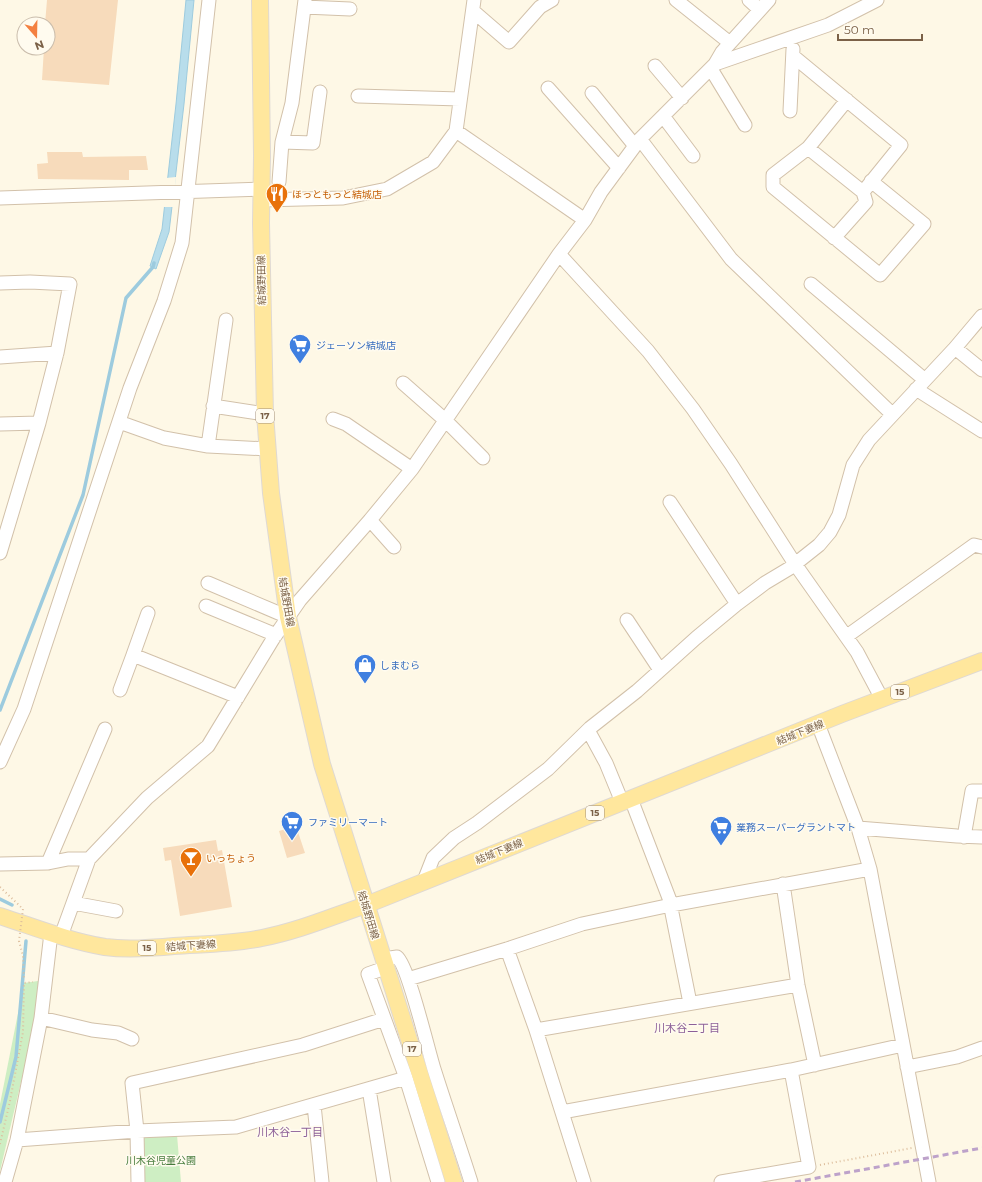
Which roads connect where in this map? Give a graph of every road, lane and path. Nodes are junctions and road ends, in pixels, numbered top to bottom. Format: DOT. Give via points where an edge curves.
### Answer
graph roads {
  1 [pos="209,0"];
  2 [pos="260,0"];
  3 [pos="552,0"];
  4 [pos="676,0"];
  5 [pos="749,0"];
  6 [pos="769,0"];
  7 [pos="876,0"];
  8 [pos="304,4"];
  9 [pos="473,5"];
  10 [pos="350,9"];
  11 [pos="760,10"];
  12 [pos="794,38"];
  13 [pos="730,43"];
  14 [pos="793,56"];
  15 [pos="654,66"];
  16 [pos="713,66"];
  17 [pos="548,88"];
  18 [pos="320,92"];
  19 [pos="592,93"];
  20 [pos="358,96"];
  21 [pos="682,98"];
  22 [pos="460,99"];
  23 [pos="847,100"];
  24 [pos="790,111"];
  25 [pos="663,116"];
  26 [pos="745,126"];
  27 [pos="456,131"];
  28 [pos="282,142"];
  29 [pos="638,143"];
  30 [pos="808,148"];
  31 [pos="693,156"];
  32 [pos="619,168"];
  33 [pos="871,181"];
  34 [pos="279,182"];
  35 [pos="188,192"];
  36 [pos="863,192"];
  37 [pos="261,195"];
  38 [pos="0,198"];
  39 [pos="585,220"];
  40 [pos="834,238"];
  41 [pos="559,254"];
  42 [pos="0,283"];
  43 [pos="811,284"];
  44 [pos="982,316"];
  45 [pos="226,320"];
  46 [pos="955,348"];
  47 [pos="57,353"];
  48 [pos="0,357"];
  49 [pos="982,370"];
  50 [pos="925,380"];
  51 [pos="403,383"];
  52 [pos="916,390"];
  53 [pos="214,406"];
  54 [pos="265,414"];
  55 [pos="892,414"];
  56 [pos="333,418"];
  57 [pos="445,420"];
  58 [pos="119,422"];
  59 [pos="39,423"];
  60 [pos="0,424"];
  61 [pos="982,431"];
  62 [pos="208,446"];
  63 [pos="268,449"];
  64 [pos="483,458"];
  65 [pos="412,469"];
  66 [pos="670,502"];
  67 [pos="370,520"];
  68 [pos="394,547"];
  69 [pos="982,547"];
  70 [pos="0,553"];
  71 [pos="795,564"];
  72 [pos="208,583"];
  73 [pos="736,604"];
  74 [pos="206,606"];
  75 [pos="148,613"];
  76 [pos="288,617"];
  77 [pos="626,620"];
  78 [pos="276,635"];
  79 [pos="847,636"];
  80 [pos="134,655"];
  81 [pos="982,661"];
  82 [pos="660,670"];
  83 [pos="120,690"];
  84 [pos="238,697"];
  85 [pos="882,699"];
  86 [pos="818,724"];
  87 [pos="105,729"];
  88 [pos="588,730"];
  89 [pos="0,762"];
  90 [pos="982,791"];
  91 [pos="626,800"];
  92 [pos="858,828"];
  93 [pos="964,837"];
  94 [pos="982,837"];
  95 [pos="89,859"];
  96 [pos="48,863"];
  97 [pos="0,864"];
  98 [pos="870,869"];
  99 [pos="424,881"];
  100 [pos="783,884"];
  101 [pos="0,887"];
  102 [pos="73,903"];
  103 [pos="366,905"];
  104 [pos="671,905"];
  105 [pos="116,911"];
  106 [pos="0,916"];
  107 [pos="56,934"];
  108 [pos="508,949"];
  109 [pos="384,964"];
  110 [pos="408,979"];
  111 [pos="798,985"];
  112 [pos="690,1003"];
  113 [pos="41,1018"];
  114 [pos="384,1019"];
  115 [pos="536,1030"];
  116 [pos="132,1039"];
  117 [pos="903,1045"];
  118 [pos="982,1048"];
  119 [pos="815,1065"];
  120 [pos="907,1067"];
  121 [pos="791,1070"];
  122 [pos="406,1078"];
  123 [pos="369,1089"];
  124 [pos="314,1105"];
  125 [pos="562,1112"];
  126 [pos="137,1132"];
  127 [pos="17,1140"];
  128 [pos="0,1144"];
  129 [pos="923,1146"];
  130 [pos="809,1167"];
  131 [pos="5,1182"];
  132 [pos="138,1182"];
  133 [pos="320,1182"];
  134 [pos="384,1182"];
  135 [pos="438,1182"];
  136 [pos="454,1182"];
  137 [pos="471,1182"];
  138 [pos="584,1182"];
  139 [pos="721,1182"];
  140 [pos="929,1182"];
  1 -- 35 [label="street"];
  2 -- 37 [label="main road, 結城野田線 / 17"];
  3 -- 9 [label="street" via="540,7 509,42"];
  4 -- 13 [label="street"];
  5 -- 11 [label="street"];
  6 -- 11 [label="street"];
  7 -- 12 [label="street" via="828,25"];
  8 -- 10 [label="street"];
  8 -- 28 [label="street" via="292,104"];
  9 -- 22 [label="street"];
  11 -- 13 [label="street"];
  12 -- 14 [label="street"];
  12 -- 16 [label="street"];
  13 -- 16 [label="street"];
  14 -- 23 [label="street"];
  14 -- 24 [label="street"];
  15 -- 21 [label="street"];
  16 -- 21 [label="street"];
  16 -- 26 [label="street"];
  17 -- 32 [label="street"];
  18 -- 28 [label="street" via="313,143"];
  19 -- 29 [label="street"];
  20 -- 22 [label="street"];
  21 -- 25 [label="street"];
  22 -- 27 [label="street"];
  23 -- 30 [label="street"];
  23 -- 33 [label="street" via="901,145"];
  25 -- 29 [label="street"];
  25 -- 31 [label="street"];
  27 -- 37 [label="street" via="433,162 387,189 343,198"];
  27 -- 39 [label="street"];
  28 -- 34 [label="street"];
  29 -- 32 [label="street"];
  29 -- 55 [label="street" via="731,259"];
  30 -- 36 [label="street"];
  30 -- 40 [label="street" via="773,175 773,187"];
  32 -- 39 [label="street"];
  33 -- 36 [label="street"];
  33 -- 40 [label="street" via="924,224 880,275"];
  35 -- 37 [label="street"];
  35 -- 38 [label="street"];
  35 -- 58 [label="street" via="182,243 164,301"];
  36 -- 40 [label="street" via="866,202"];
  37 -- 54 [label="main road, 結城野田線 / 17"];
  39 -- 41 [label="street"];
  41 -- 57 [label="street"];
  41 -- 71 [label="street" via="648,351 693,410"];
  42 -- 47 [label="street" via="70,284"];
  43 -- 50 [label="street"];
  44 -- 46 [label="street"];
  45 -- 53 [label="street"];
  46 -- 49 [label="street"];
  46 -- 50 [label="street"];
  47 -- 48 [label="street"];
  47 -- 59 [label="street"];
  50 -- 52 [label="street"];
  51 -- 57 [label="street"];
  52 -- 55 [label="street"];
  52 -- 61 [label="street"];
  53 -- 54 [label="street"];
  53 -- 62 [label="street"];
  54 -- 63 [label="main road, 結城野田線 / 17"];
  55 -- 71 [label="street" via="868,440 853,465 839,515 830,532 820,545"];
  56 -- 65 [label="street" via="346,424"];
  57 -- 64 [label="street"];
  57 -- 65 [label="street"];
  58 -- 62 [label="street" via="164,438"];
  58 -- 89 [label="street" via="24,709"];
  59 -- 60 [label="street"];
  59 -- 70 [label="street"];
  62 -- 63 [label="street"];
  63 -- 76 [label="main road, 結城野田線 / 17"];
  65 -- 67 [label="street"];
  66 -- 73 [label="street"];
  67 -- 68 [label="street"];
  67 -- 76 [label="street"];
  69 -- 79 [label="street" via="974,545"];
  71 -- 73 [label="street"];
  71 -- 79 [label="street"];
  72 -- 76 [label="street"];
  73 -- 82 [label="street"];
  74 -- 78 [label="street"];
  75 -- 80 [label="street"];
  76 -- 78 [label="street"];
  76 -- 103 [label="main road, 結城野田線 / 17" via="322,764"];
  77 -- 82 [label="street"];
  78 -- 84 [label="street"];
  79 -- 85 [label="street"];
  80 -- 83 [label="street"];
  80 -- 84 [label="street"];
  81 -- 85 [label="main road, 結城下妻線 / 15"];
  82 -- 88 [label="street"];
  84 -- 95 [label="street" via="208,746 147,798"];
  85 -- 86 [label="main road, 結城下妻線 / 15"];
  86 -- 91 [label="main road, 結城下妻線 / 15"];
  86 -- 92 [label="street"];
  87 -- 96 [label="street"];
  88 -- 91 [label="street"];
  88 -- 99 [label="street" via="548,769 454,838 433,858"];
  90 -- 93 [label="street" via="972,791"];
  91 -- 99 [label="main road, 結城下妻線 / 15"];
  91 -- 104 [label="street"];
  92 -- 93 [label="street"];
  92 -- 98 [label="street"];
  93 -- 94 [label="street"];
  95 -- 96 [label="street" via="68,859"];
  95 -- 102 [label="street"];
  96 -- 97 [label="street"];
  98 -- 100 [label="street"];
  98 -- 117 [label="street"];
  99 -- 103 [label="main road, 結城下妻線 / 15"];
  100 -- 104 [label="street"];
  100 -- 111 [label="street"];
  101 -- 128 [label="path, bridge" via="23,909 19,941 24,956 23,1032"];
  102 -- 105 [label="street"];
  102 -- 107 [label="street"];
  103 -- 107 [label="main road, 結城下妻線 / 15" via="289,932 229,942 121,948 92,944"];
  103 -- 109 [label="main road, 結城野田線 / 17"];
  104 -- 108 [label="street" via="582,924"];
  104 -- 112 [label="street"];
  106 -- 107 [label="main road, 結城下妻線 / 15"];
  107 -- 113 [label="street"];
  108 -- 110 [label="street"];
  108 -- 115 [label="street"];
  109 -- 110 [label="street" via="396,957 400,959"];
  109 -- 114 [label="street" via="368,974"];
  109 -- 136 [label="main road, 結城野田線 / 17"];
  110 -- 137 [label="street"];
  111 -- 112 [label="street"];
  111 -- 119 [label="street"];
  112 -- 115 [label="street"];
  113 -- 116 [label="street" via="92,1030 118,1033"];
  113 -- 127 [label="street"];
  114 -- 122 [label="street"];
  114 -- 126 [label="street" via="303,1045 132,1083"];
  115 -- 125 [label="street"];
  117 -- 119 [label="street"];
  117 -- 120 [label="street"];
  118 -- 120 [label="street" via="957,1057"];
  119 -- 121 [label="street"];
  120 -- 129 [label="street"];
  121 -- 125 [label="street"];
  121 -- 130 [label="street"];
  122 -- 123 [label="street"];
  122 -- 135 [label="street"];
  123 -- 124 [label="street"];
  123 -- 134 [label="street"];
  124 -- 126 [label="street" via="236,1127"];
  124 -- 133 [label="street"];
  125 -- 138 [label="street"];
  126 -- 127 [label="street"];
  126 -- 132 [label="street"];
  127 -- 131 [label="street"];
  129 -- 130 [label="path"];
  129 -- 140 [label="street"];
  130 -- 139 [label="street"];
}
